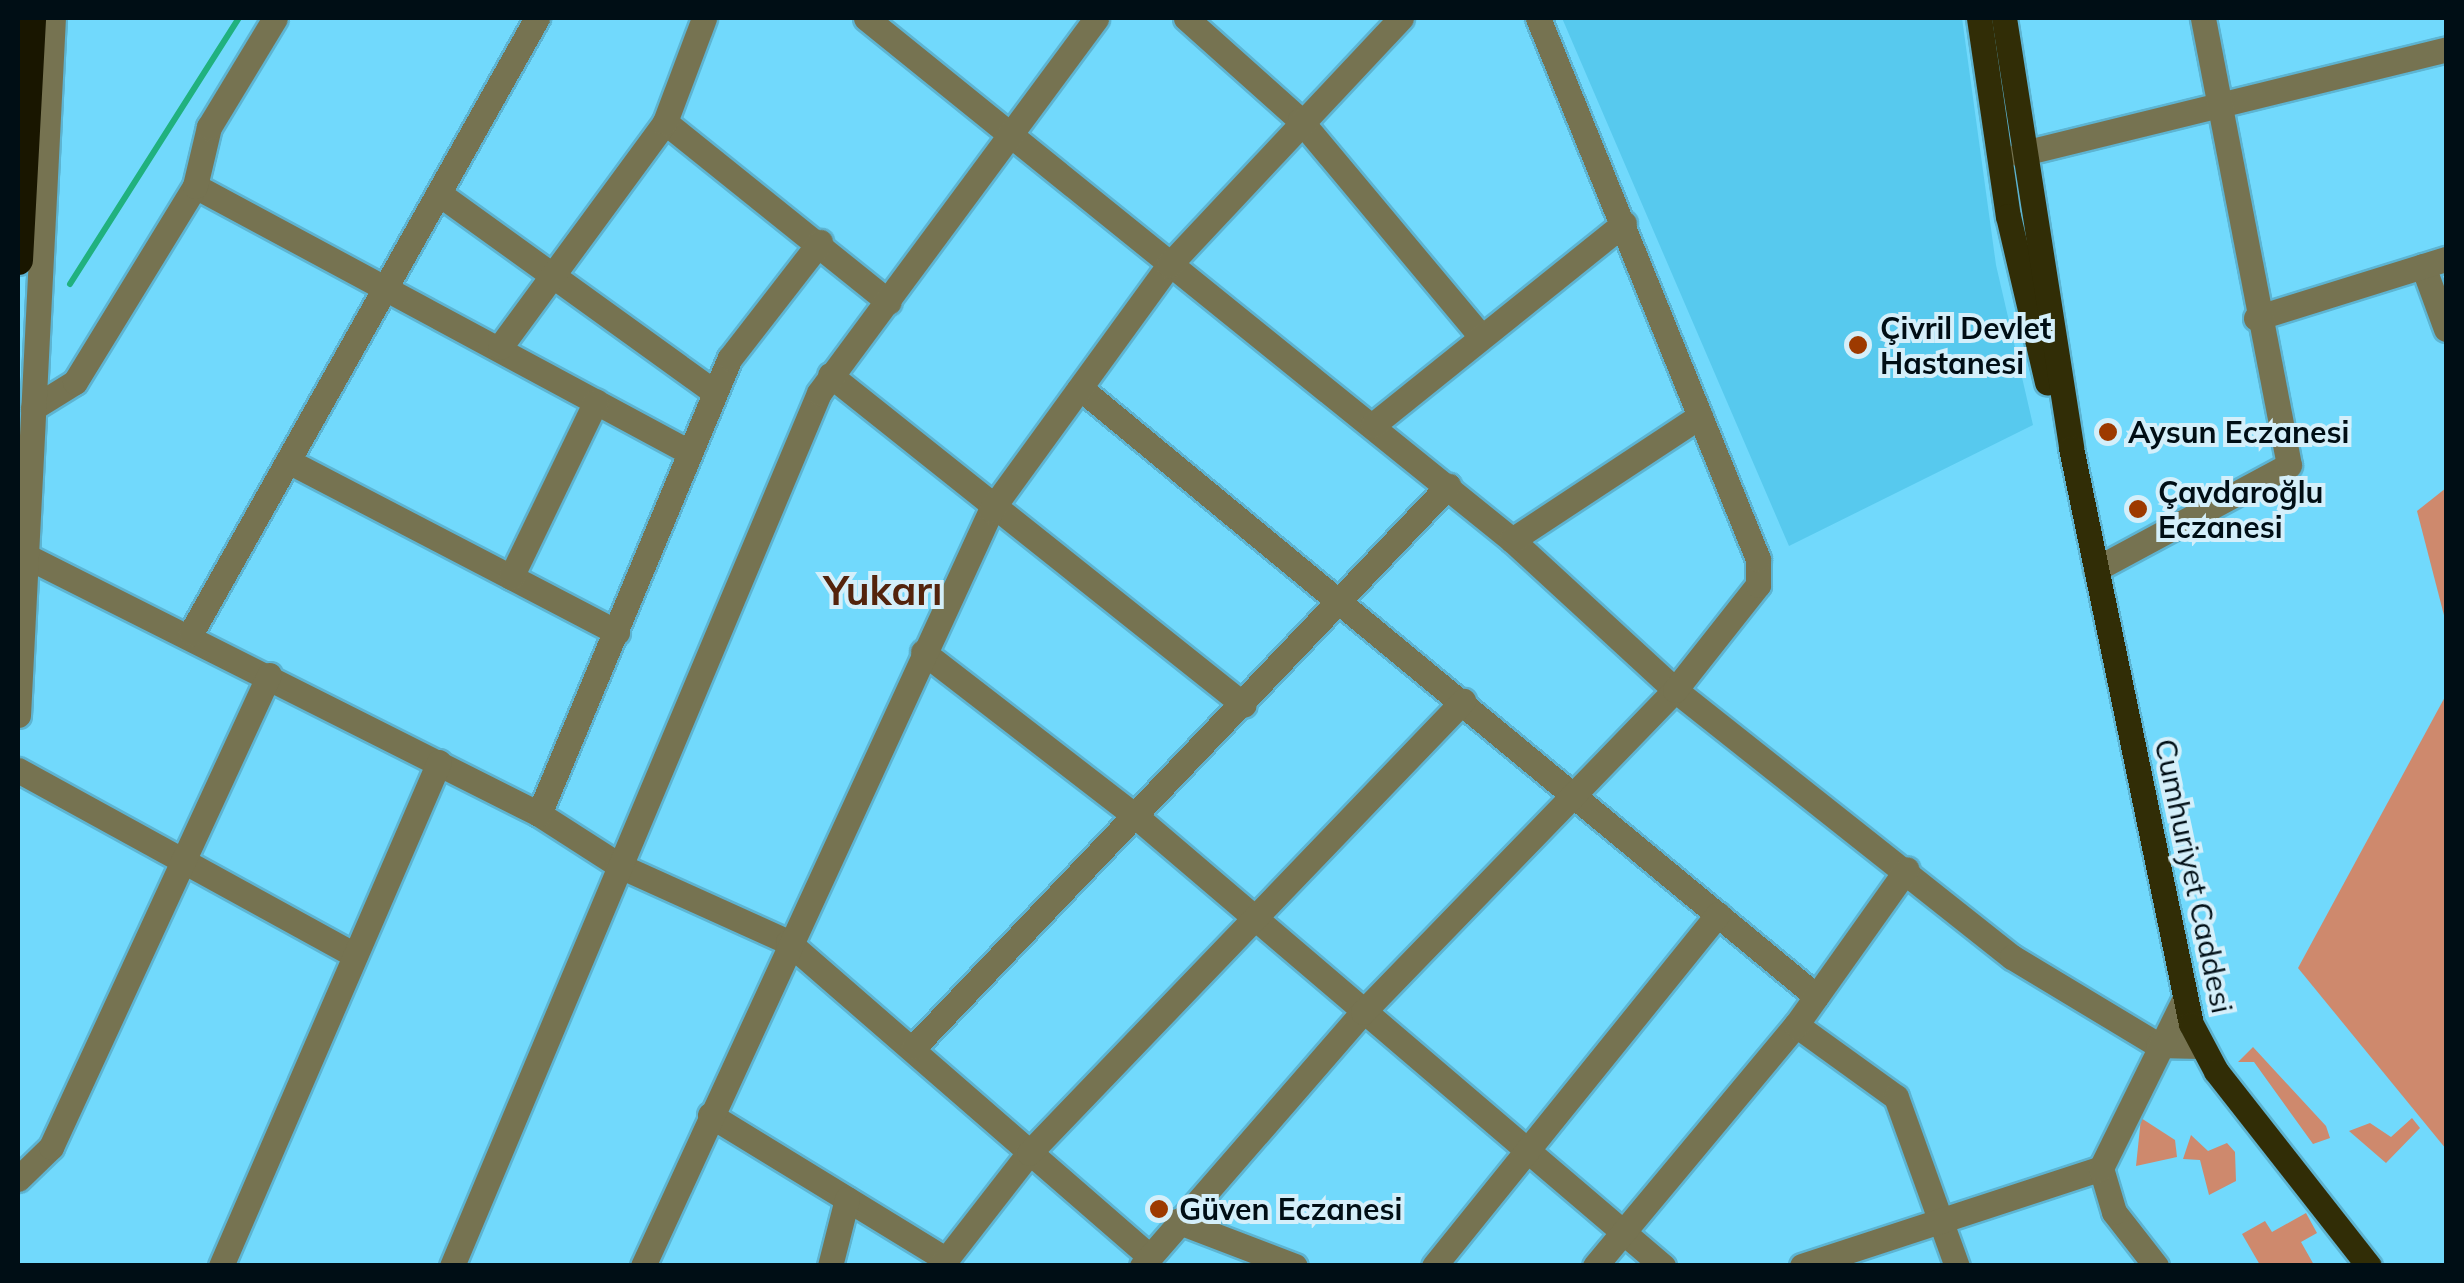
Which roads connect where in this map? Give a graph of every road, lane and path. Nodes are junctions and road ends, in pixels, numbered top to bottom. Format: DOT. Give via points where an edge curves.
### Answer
graph roads {
  1 [pos="31,18"];
  2 [pos="54,18"];
  3 [pos="275,18"];
  4 [pos="537,18"];
  5 [pos="704,18"];
  6 [pos="866,18"];
  7 [pos="1096,18"];
  8 [pos="1186,18"];
  9 [pos="1401,18"];
  10 [pos="1538,18"];
  11 [pos="1979,18"];
  12 [pos="2004,18"];
  13 [pos="2204,18"];
  14 [pos="2446,49"];
  15 [pos="2218,107"];
  16 [pos="1300,120"];
  17 [pos="665,122"];
  18 [pos="1010,141"];
  19 [pos="2020,154"];
  20 [pos="195,186"];
  21 [pos="441,195"];
  22 [pos="1624,223"];
  23 [pos="820,242"];
  24 [pos="18,260"];
  25 [pos="2435,262"];
  26 [pos="1169,264"];
  27 [pos="550,275"];
  28 [pos="386,287"];
  29 [pos="889,302"];
  30 [pos="2256,318"];
  31 [pos="2446,329"];
  32 [pos="1480,335"];
  33 [pos="500,348"];
  34 [pos="830,375"];
  35 [pos="1080,388"];
  36 [pos="714,392"];
  37 [pos="596,401"];
  38 [pos="33,408"];
  39 [pos="1700,416"];
  40 [pos="1373,425"];
  41 [pos="2071,448"];
  42 [pos="689,452"];
  43 [pos="288,460"];
  44 [pos="1448,486"];
  45 [pos="992,510"];
  46 [pos="1512,540"];
  47 [pos="26,556"];
  48 [pos="2096,569"];
  49 [pos="511,577"];
  50 [pos="1342,597"];
  51 [pos="617,632"];
  52 [pos="191,633"];
  53 [pos="923,652"];
  54 [pos="270,675"];
  55 [pos="1675,690"];
  56 [pos="1462,701"];
  57 [pos="1244,705"];
  58 [pos="18,715"];
  59 [pos="439,762"];
  60 [pos="18,770"];
  61 [pos="1575,798"];
  62 [pos="539,814"];
  63 [pos="1139,819"];
  64 [pos="178,861"];
  65 [pos="620,866"];
  66 [pos="1907,869"];
  67 [pos="1718,914"];
  68 [pos="1254,918"];
  69 [pos="788,942"];
  70 [pos="355,956"];
  71 [pos="1816,996"];
  72 [pos="2184,1000"];
  73 [pos="1364,1012"];
  74 [pos="1796,1025"];
  75 [pos="2158,1045"];
  76 [pos="2200,1046"];
  77 [pos="914,1047"];
  78 [pos="710,1115"];
  79 [pos="1029,1153"];
  80 [pos="1528,1153"];
  81 [pos="2101,1168"];
  82 [pos="18,1179"];
  83 [pos="846,1200"];
  84 [pos="1940,1216"];
  85 [pos="1177,1222"];
  86 [pos="1626,1228"];
  87 [pos="1865,1254"];
  88 [pos="1145,1261"];
  89 [pos="943,1262"];
  90 [pos="221,1266"];
  91 [pos="452,1266"];
  92 [pos="644,1266"];
  93 [pos="830,1266"];
  94 [pos="1295,1266"];
  95 [pos="1434,1266"];
  96 [pos="1595,1266"];
  97 [pos="1663,1266"];
  98 [pos="1802,1266"];
  99 [pos="1957,1266"];
  100 [pos="2156,1266"];
  101 [pos="2368,1266"];
  1 -- 24 [label="highway"];
  2 -- 38 [label="street"];
  3 -- 20 [label="street" via="209,127"];
  4 -- 21 [label="street"];
  5 -- 17 [label="street"];
  6 -- 18 [label="street"];
  7 -- 18 [label="street"];
  8 -- 16 [label="street"];
  9 -- 16 [label="street"];
  10 -- 22 [label="street"];
  11 -- 41 [label="main road, Cumhuriyet Caddesi" via="2030,335"];
  12 -- 19 [label="main road, Cumhuriyet Caddesi"];
  13 -- 15 [label="street"];
  14 -- 15 [label="street"];
  15 -- 19 [label="street"];
  15 -- 30 [label="street"];
  16 -- 26 [label="street"];
  16 -- 32 [label="street"];
  17 -- 23 [label="street"];
  17 -- 27 [label="street"];
  18 -- 26 [label="street"];
  18 -- 29 [label="street"];
  19 -- 41 [label="main road, Cumhuriyet Caddesi"];
  20 -- 28 [label="street"];
  20 -- 38 [label="street" via="75,382"];
  21 -- 27 [label="street"];
  21 -- 28 [label="street"];
  22 -- 32 [label="street"];
  22 -- 39 [label="street"];
  23 -- 29 [label="street"];
  23 -- 36 [label="street" via="748,330"];
  25 -- 30 [label="street"];
  25 -- 31 [label="street"];
  26 -- 35 [label="street"];
  26 -- 40 [label="street"];
  27 -- 33 [label="street"];
  27 -- 36 [label="street"];
  28 -- 33 [label="street"];
  28 -- 43 [label="street"];
  29 -- 34 [label="street"];
  30 -- 48 [label="street" via="2288,465"];
  32 -- 40 [label="street"];
  33 -- 37 [label="street"];
  34 -- 45 [label="street"];
  34 -- 65 [label="street"];
  35 -- 45 [label="street"];
  35 -- 50 [label="street"];
  36 -- 42 [label="street"];
  37 -- 42 [label="street"];
  37 -- 49 [label="street"];
  38 -- 47 [label="street"];
  39 -- 46 [label="street"];
  39 -- 55 [label="street" via="1760,572 1752,596"];
  40 -- 44 [label="street"];
  41 -- 48 [label="main road, Cumhuriyet Caddesi"];
  42 -- 51 [label="street"];
  43 -- 49 [label="street"];
  43 -- 52 [label="street"];
  44 -- 46 [label="street"];
  44 -- 50 [label="street"];
  45 -- 53 [label="street"];
  45 -- 57 [label="street"];
  46 -- 55 [label="street"];
  47 -- 52 [label="street"];
  47 -- 58 [label="street"];
  48 -- 72 [label="main road, Cumhuriyet Caddesi"];
  49 -- 51 [label="street"];
  50 -- 56 [label="street"];
  50 -- 57 [label="street"];
  51 -- 62 [label="street"];
  52 -- 54 [label="street"];
  53 -- 63 [label="street"];
  53 -- 69 [label="street"];
  54 -- 59 [label="street"];
  54 -- 64 [label="street"];
  55 -- 61 [label="street"];
  55 -- 66 [label="street"];
  56 -- 61 [label="street"];
  56 -- 68 [label="street"];
  57 -- 63 [label="street"];
  59 -- 62 [label="street"];
  59 -- 70 [label="street"];
  60 -- 64 [label="street"];
  61 -- 67 [label="street"];
  61 -- 73 [label="street"];
  62 -- 65 [label="street"];
  63 -- 68 [label="street"];
  63 -- 77 [label="street"];
  64 -- 70 [label="street"];
  64 -- 82 [label="street" via="51,1147"];
  65 -- 69 [label="street"];
  65 -- 91 [label="street"];
  66 -- 71 [label="street"];
  66 -- 75 [label="street" via="2012,957"];
  67 -- 71 [label="street"];
  67 -- 80 [label="street"];
  68 -- 73 [label="street"];
  68 -- 79 [label="street"];
  69 -- 77 [label="street"];
  69 -- 78 [label="street"];
  70 -- 90 [label="street"];
  71 -- 74 [label="street"];
  72 -- 75 [label="street"];
  72 -- 76 [label="main road, Cumhuriyet Caddesi"];
  73 -- 80 [label="street"];
  73 -- 85 [label="street"];
  74 -- 84 [label="street" via="1896,1097"];
  74 -- 86 [label="street"];
  75 -- 76 [label="street"];
  75 -- 81 [label="street"];
  76 -- 101 [label="main road, Cumhuriyet Caddesi"];
  77 -- 79 [label="street"];
  78 -- 83 [label="street"];
  78 -- 92 [label="street"];
  79 -- 88 [label="street"];
  79 -- 89 [label="street"];
  80 -- 86 [label="street"];
  80 -- 95 [label="street"];
  81 -- 84 [label="street"];
  81 -- 100 [label="street" via="2114,1212"];
  83 -- 89 [label="street"];
  83 -- 93 [label="street"];
  84 -- 87 [label="street"];
  84 -- 99 [label="street"];
  85 -- 88 [label="street"];
  85 -- 94 [label="street"];
  86 -- 96 [label="street"];
  86 -- 97 [label="street"];
  87 -- 98 [label="street"];
}
